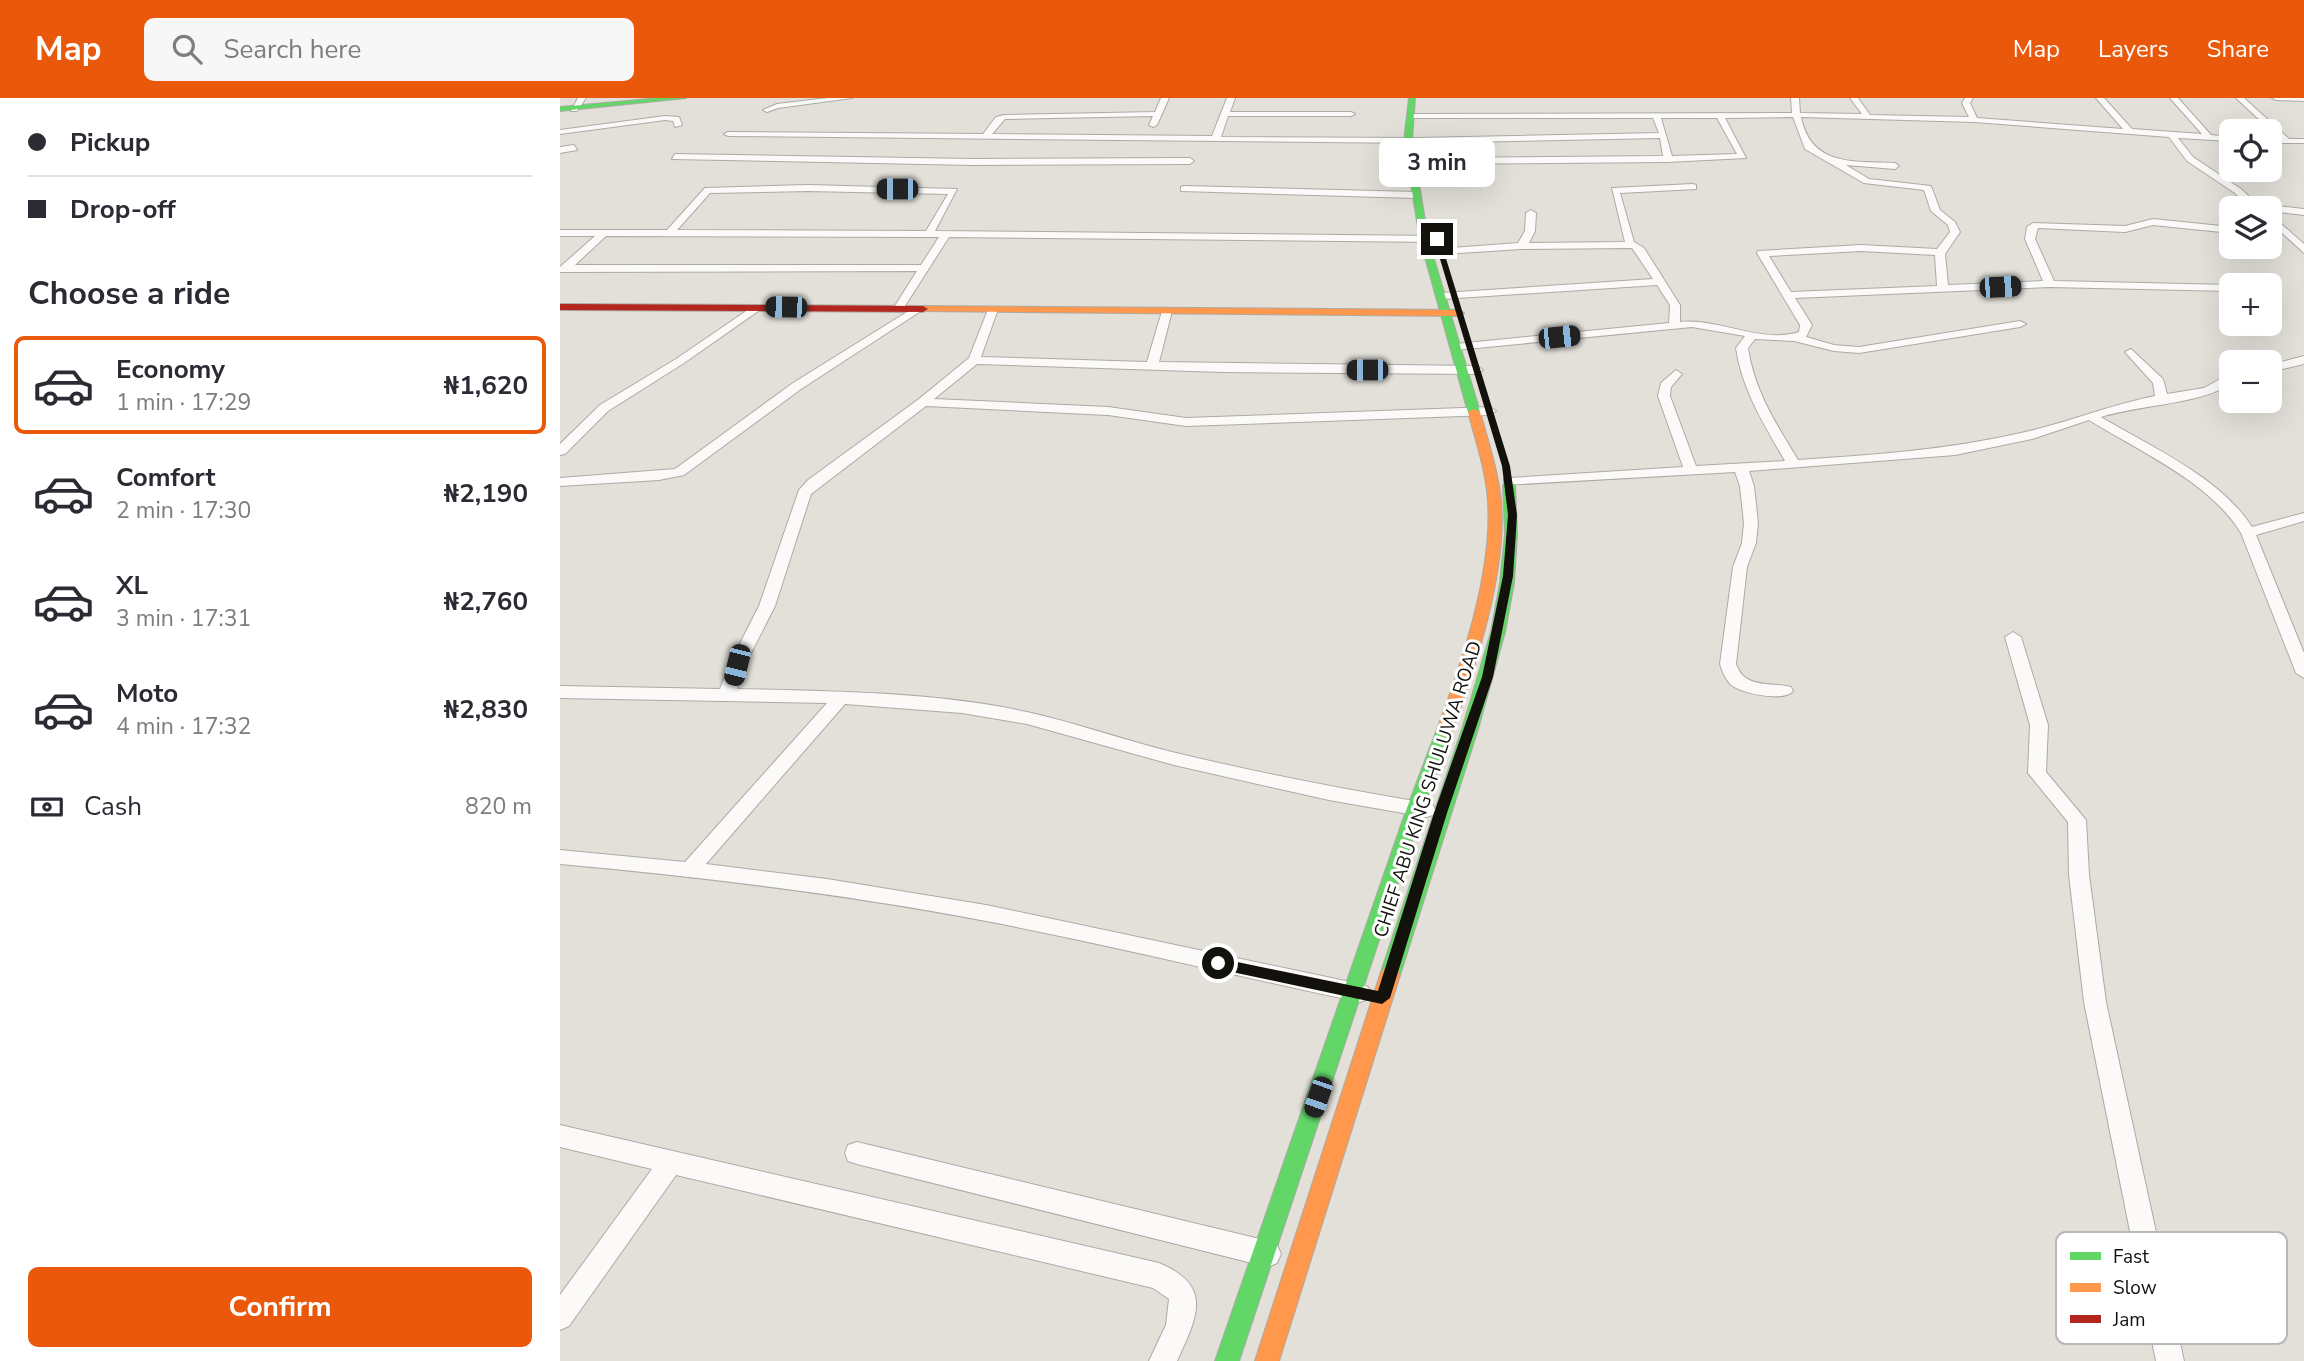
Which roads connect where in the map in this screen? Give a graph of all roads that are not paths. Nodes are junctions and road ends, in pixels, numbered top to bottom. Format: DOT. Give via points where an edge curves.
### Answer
graph roads {
  1 [pos="683,98"];
  2 [pos="848,98"];
  3 [pos="1165,98"];
  4 [pos="1231,98"];
  5 [pos="1412,98"];
  6 [pos="1421,98"];
  7 [pos="1795,98"];
  8 [pos="1854,98"];
  9 [pos="1969,98"];
  10 [pos="2100,98"];
  11 [pos="2174,98"];
  12 [pos="2240,98"];
  13 [pos="2276,98"];
  14 [pos="663,99"];
  15 [pos="2304,99"];
  16 [pos="1729,103"];
  17 [pos="572,105"];
  18 [pos="767,110"];
  19 [pos="1661,111"];
  20 [pos="1158,114"];
  21 [pos="1227,114"];
  22 [pos="1723,114"];
  23 [pos="1527,115"];
  24 [pos="1797,115"];
  25 [pos="1416,116"];
  26 [pos="1868,117"];
  27 [pos="1973,120"];
  28 [pos="1350,123"];
  29 [pos="678,125"];
  30 [pos="2129,131"];
  31 [pos="560,132"];
  32 [pos="728,134"];
  33 [pos="846,135"];
  34 [pos="1664,135"];
  35 [pos="2172,135"];
  36 [pos="986,136"];
  37 [pos="1147,137"];
  38 [pos="2208,137"];
  39 [pos="1071,138"];
  40 [pos="1216,138"];
  41 [pos="1485,138"];
  42 [pos="2219,138"];
  43 [pos="1416,140"];
  44 [pos="2282,141"];
  45 [pos="2287,141"];
  46 [pos="2304,141"];
  47 [pos="574,148"];
  48 [pos="560,150"];
  49 [pos="675,157"];
  50 [pos="803,158"];
  51 [pos="1667,159"];
  52 [pos="1059,160"];
  53 [pos="1190,161"];
  54 [pos="1422,161"];
  55 [pos="1487,161"];
  56 [pos="1834,162"];
  57 [pos="1895,166"];
  58 [pos="1693,187"];
  59 [pos="1184,190"];
  60 [pos="1416,195"];
  61 [pos="2243,196"];
  62 [pos="2282,210"];
  63 [pos="2304,212"];
  64 [pos="1531,213"];
  65 [pos="2219,229"];
  66 [pos="2282,231"];
  67 [pos="560,233"];
  68 [pos="670,233"];
  69 [pos="603,234"];
  70 [pos="929,234"];
  71 [pos="946,234"];
  72 [pos="1630,244"];
  73 [pos="1433,245"];
  74 [pos="1521,246"];
  75 [pos="2304,250"];
  76 [pos="1938,253"];
  77 [pos="925,268"];
  78 [pos="562,271"];
  79 [pos="1660,282"];
  80 [pos="2050,284"];
  81 [pos="1942,287"];
  82 [pos="2219,288"];
  83 [pos="1787,295"];
  84 [pos="1448,296"];
  85 [pos="560,307"];
  86 [pos="759,307"];
  87 [pos="898,309"];
  88 [pos="919,309"];
  89 [pos="993,309"];
  90 [pos="1167,312"];
  91 [pos="1452,313"];
  92 [pos="2020,324"];
  93 [pos="1674,325"];
  94 [pos="1753,334"];
  95 [pos="1797,338"];
  96 [pos="1463,346"];
  97 [pos="2131,352"];
  98 [pos="974,360"];
  99 [pos="2304,360"];
  100 [pos="1152,365"];
  101 [pos="2282,366"];
  102 [pos="1470,371"];
  103 [pos="1676,374"];
  104 [pos="2219,386"];
  105 [pos="2162,399"];
  106 [pos="923,402"];
  107 [pos="1482,412"];
  108 [pos="2091,416"];
  109 [pos="560,451"];
  110 [pos="1794,465"];
  111 [pos="1741,468"];
  112 [pos="1690,471"];
  113 [pos="560,482"];
  114 [pos="1508,482"];
  115 [pos="2304,517"];
  116 [pos="2248,533"];
  117 [pos="2013,637"];
  118 [pos="2304,673"];
  119 [pos="1785,691"];
  120 [pos="560,692"];
  121 [pos="726,695"];
  122 [pos="842,697"];
  123 [pos="1415,808"];
  124 [pos="1440,813"];
  125 [pos="560,858"];
  126 [pos="689,870"];
  127 [pos="1354,992"];
  128 [pos="1382,998"];
  129 [pos="560,1136"];
  130 [pos="858,1153"];
  131 [pos="671,1162"];
  132 [pos="2143,1232"];
  133 [pos="1265,1254"];
  134 [pos="1300,1263"];
  135 [pos="560,1317"];
  136 [pos="1163,1361"];
  137 [pos="1227,1361"];
  138 [pos="1267,1361"];
  1 -- 14 [label="street"];
  2 -- 18 [label="street"];
  3 -- 20 [label="street"];
  4 -- 21 [label="street"];
  5 -- 25 [label="street"];
  6 -- 25 [label="street, CHIEF ABU KING SHULUWA ROAD"];
  7 -- 24 [label="street"];
  8 -- 26 [label="street"];
  9 -- 27 [label="street" via="1966,103"];
  10 -- 30 [label="street"];
  11 -- 38 [label="street"];
  12 -- 45 [label="street"];
  13 -- 15 [label="street"];
  14 -- 17 [label="street"];
  16 -- 22 [label="street"];
  19 -- 22 [label="street"];
  19 -- 23 [label="street"];
  19 -- 34 [label="street"];
  20 -- 36 [label="street" via="1004,117"];
  20 -- 37 [label="street"];
  21 -- 28 [label="street"];
  21 -- 40 [label="street"];
  22 -- 24 [label="street"];
  22 -- 51 [label="street" via="1743,156"];
  23 -- 25 [label="street"];
  23 -- 41 [label="street" via="1485,127"];
  24 -- 26 [label="street"];
  24 -- 56 [label="street" via="1806,146"];
  25 -- 43 [label="street, CHIEF ABU KING SHULUWA ROAD"];
  26 -- 27 [label="street"];
  27 -- 30 [label="street"];
  28 -- 40 [label="street"];
  28 -- 43 [label="street"];
  29 -- 31 [label="street" via="676,119 665,118"];
  30 -- 35 [label="street"];
  32 -- 33 [label="street"];
  33 -- 36 [label="street"];
  33 -- 50 [label="street"];
  34 -- 41 [label="street"];
  34 -- 51 [label="street"];
  35 -- 38 [label="street"];
  35 -- 61 [label="street" via="2190,159"];
  36 -- 39 [label="street"];
  37 -- 39 [label="street"];
  37 -- 40 [label="street"];
  38 -- 42 [label="street"];
  39 -- 52 [label="street"];
  41 -- 43 [label="street"];
  41 -- 55 [label="street"];
  43 -- 54 [label="street, CHIEF ABU KING SHULUWA ROAD"];
  43 -- 60 [label="street"];
  44 -- 45 [label="street"];
  45 -- 46 [label="street"];
  47 -- 48 [label="street"];
  49 -- 50 [label="street"];
  50 -- 52 [label="street"];
  51 -- 55 [label="street"];
  52 -- 53 [label="street"];
  54 -- 55 [label="street"];
  54 -- 73 [label="street, CHIEF ABU KING SHULUWA ROAD"];
  56 -- 57 [label="street"];
  56 -- 76 [label="street" via="1874,183 1928,188 1936,211 1955,232"];
  58 -- 72 [label="street" via="1615,190"];
  59 -- 60 [label="street"];
  60 -- 73 [label="street"];
  62 -- 63 [label="street"];
  64 -- 74 [label="street" via="1529,237"];
  65 -- 80 [label="street" via="2152,222 2125,229 2036,225 2030,240"];
  66 -- 75 [label="street"];
  67 -- 69 [label="street"];
  68 -- 69 [label="street"];
  68 -- 70 [label="street"];
  68 -- 70 [label="street" via="699,197 711,190 953,190"];
  69 -- 78 [label="street"];
  70 -- 71 [label="street"];
  71 -- 73 [label="street"];
  71 -- 77 [label="street"];
  72 -- 74 [label="street"];
  72 -- 79 [label="street" via="1640,250"];
  73 -- 74 [label="street"];
  73 -- 84 [label="street, CHIEF ABU KING SHULUWA ROAD"];
  76 -- 81 [label="street"];
  76 -- 83 [label="street" via="1861,248 1762,253"];
  77 -- 78 [label="street"];
  77 -- 87 [label="street"];
  79 -- 84 [label="street"];
  79 -- 93 [label="street" via="1675,305"];
  80 -- 81 [label="street"];
  80 -- 82 [label="street"];
  81 -- 83 [label="street"];
  83 -- 95 [label="street" via="1806,325"];
  84 -- 91 [label="street, CHIEF ABU KING SHULUWA ROAD"];
  85 -- 86 [label="street"];
  86 -- 87 [label="street"];
  86 -- 109 [label="street" via="604,408"];
  87 -- 88 [label="street"];
  88 -- 89 [label="street"];
  88 -- 113 [label="street" via="797,386 679,472"];
  89 -- 90 [label="street"];
  89 -- 98 [label="street"];
  90 -- 91 [label="street"];
  90 -- 100 [label="street"];
  91 -- 96 [label="street, CHIEF ABU KING SHULUWA ROAD"];
  92 -- 95 [label="street" via="1859,350"];
  93 -- 94 [label="street" via="1727,327"];
  93 -- 96 [label="street"];
  94 -- 95 [label="street"];
  94 -- 110 [label="street" via="1742,348 1746,367"];
  96 -- 102 [label="street, CHIEF ABU KING SHULUWA ROAD"];
  97 -- 105 [label="street" via="2159,382"];
  98 -- 100 [label="street"];
  98 -- 106 [label="street"];
  99 -- 101 [label="street"];
  100 -- 102 [label="street"];
  102 -- 107 [label="street, CHIEF ABU KING SHULUWA ROAD"];
  103 -- 112 [label="street" via="1665,386 1664,396"];
  104 -- 105 [label="street"];
  105 -- 108 [label="street"];
  106 -- 107 [label="street" via="1108,411 1186,422"];
  106 -- 121 [label="street" via="804,493 767,607"];
  107 -- 114 [label="street, CHIEF ABU KING SHULUWA ROAD"];
  107 -- 123 [label="street" via="1495,516 1489,569 1464,677"];
  108 -- 110 [label="street" via="1991,446"];
  108 -- 116 [label="street" via="2210,489 2235,512"];
  110 -- 111 [label="street"];
  111 -- 112 [label="street"];
  111 -- 119 [label="street" via="1751,523 1740,567 1728,664 1734,680 1744,685"];
  112 -- 114 [label="street"];
  114 -- 124 [label="street, CHIEF ABU KING SHULUWA ROAD" via="1512,515 1508,576 1493,657"];
  115 -- 116 [label="street"];
  116 -- 118 [label="street"];
  117 -- 132 [label="street" via="2039,725 2037,773 2077,820 2095,1002"];
  120 -- 121 [label="street"];
  121 -- 122 [label="street"];
  122 -- 123 [label="street" via="962,707 1027,718 1174,759"];
  122 -- 126 [label="street"];
  123 -- 124 [label="street"];
  123 -- 127 [label="street"];
  124 -- 128 [label="street, CHIEF ABU KING SHULUWA ROAD"];
  125 -- 126 [label="street"];
  126 -- 127 [label="street" via="987,914"];
  127 -- 128 [label="street"];
  127 -- 133 [label="street"];
  128 -- 134 [label="street, CHIEF ABU KING SHULUWA ROAD"];
  129 -- 131 [label="street"];
  130 -- 133 [label="street"];
  131 -- 135 [label="street"];
  131 -- 136 [label="street" via="1159,1276 1183,1293 1179,1326"];
  133 -- 134 [label="street"];
  133 -- 137 [label="street"];
  134 -- 138 [label="street, CHIEF ABU KING SHULUWA ROAD"];
}
